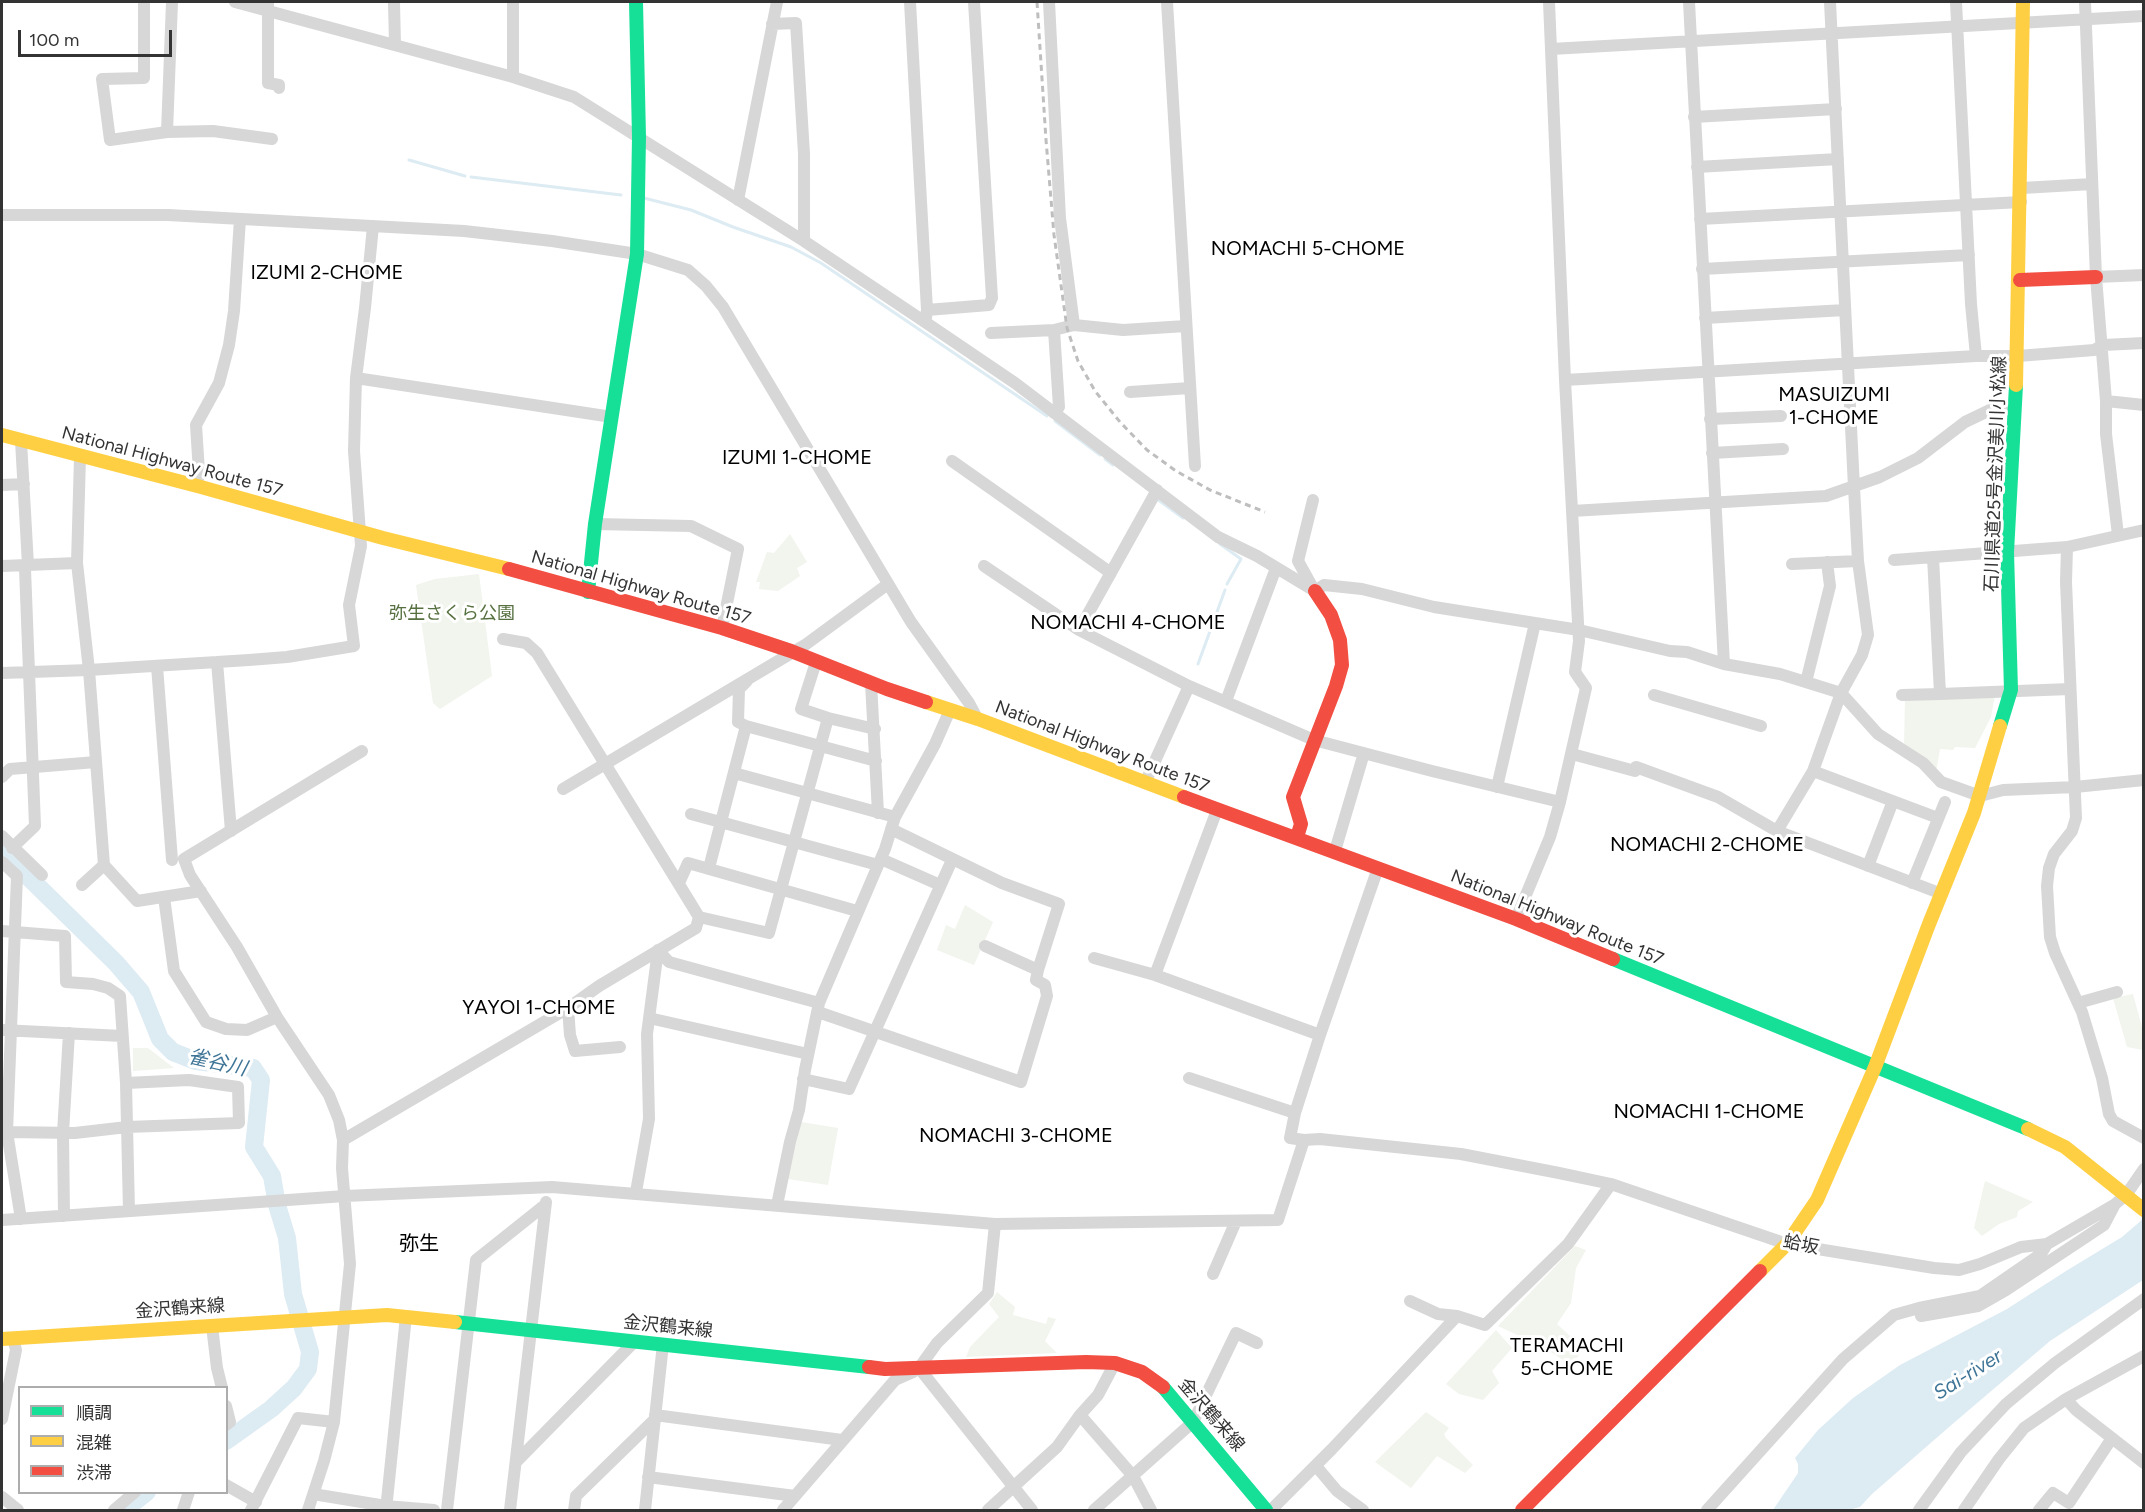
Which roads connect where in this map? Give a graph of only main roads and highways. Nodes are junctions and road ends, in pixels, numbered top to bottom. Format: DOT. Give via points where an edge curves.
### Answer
graph roads {
  1 [pos="636,2"];
  2 [pos="2023,2"];
  3 [pos="2096,277"];
  4 [pos="2020,280"];
  5 [pos="2,435"];
  6 [pos="1315,591"];
  7 [pos="588,592"];
  8 [pos="1297,837"];
  9 [pos="1875,1067"];
  10 [pos="2144,1210"];
  11 [pos="8,1338"];
  12 [pos="1269,1510"];
  13 [pos="1522,1510"];
  1 -- 7 [label="main road" via="637,254"];
  2 -- 4 [label="main road, 石川県道25号金沢美川小松線"];
  3 -- 4 [label="main road"];
  4 -- 9 [label="main road, 石川県道25号金沢美川小松線" via="2007,552 2011,690 1980,796"];
  5 -- 7 [label="main road, National Highway Route 157"];
  6 -- 8 [label="main road" via="1331,615 1340,640 1342,665 1293,797 1301,824"];
  7 -- 8 [label="main road, National Highway Route 157" via="791,651"];
  8 -- 9 [label="main road, National Highway Route 157" via="1516,920"];
  9 -- 10 [label="main road, National Highway Route 157" via="2065,1147"];
  9 -- 13 [label="main road, 石川県道25号金沢美川小松線" via="1817,1200 1787,1244"];
  11 -- 12 [label="main road, 金沢鶴来線" via="387,1315 885,1369 973,1372 1078,1362 1115,1363 1142,1372 1167,1390"];
}
